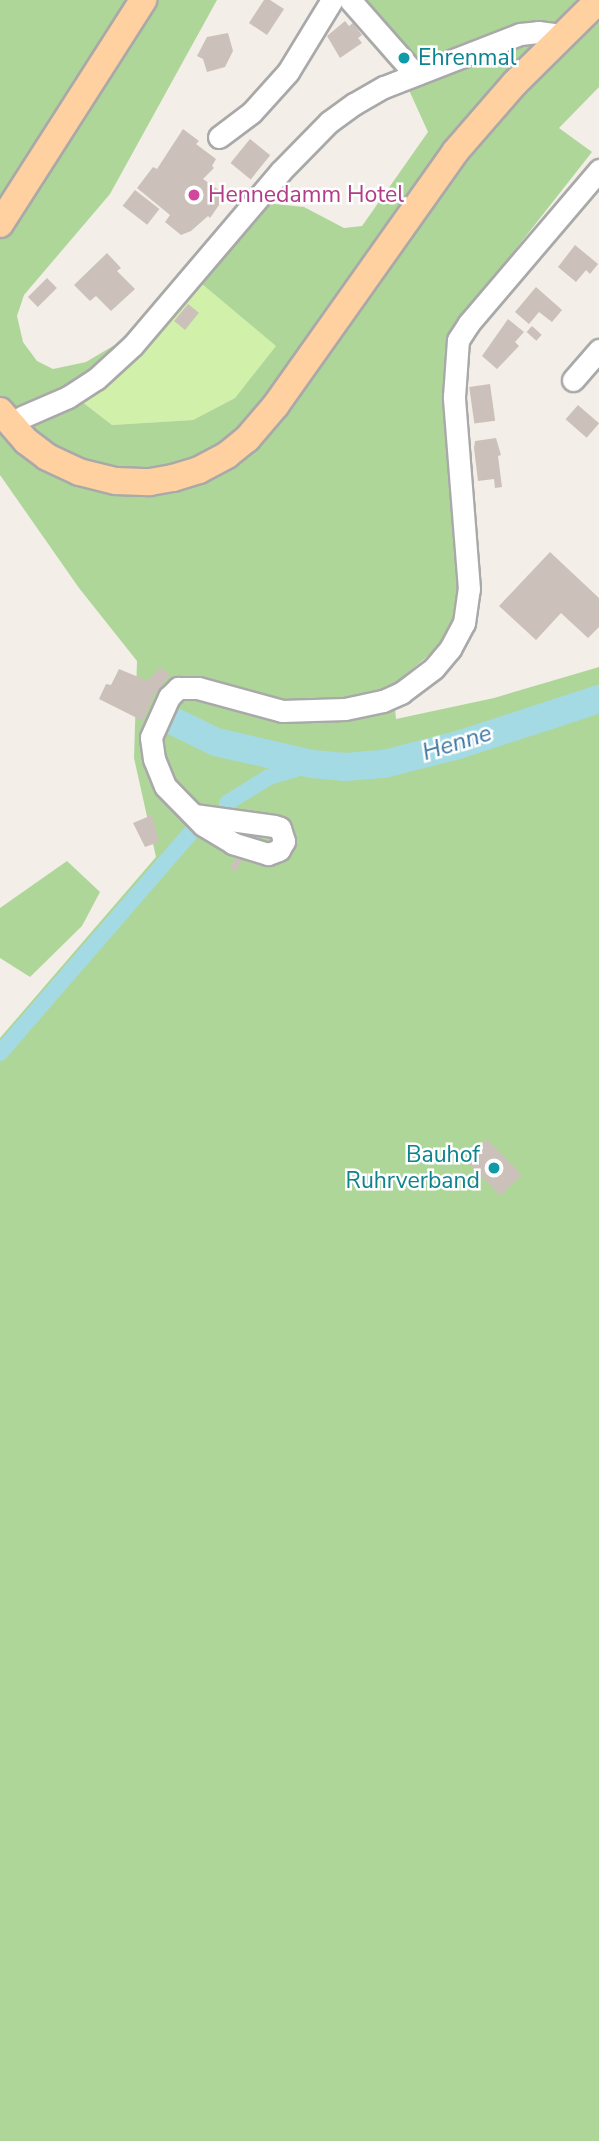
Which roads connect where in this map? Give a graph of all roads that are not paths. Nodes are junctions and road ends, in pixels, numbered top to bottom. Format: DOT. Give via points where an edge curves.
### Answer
graph roads {
  1 [pos="143,0"];
  2 [pos="332,0"];
  3 [pos="350,0"];
  4 [pos="599,0"];
  5 [pos="561,36"];
  6 [pos="415,74"];
  7 [pos="219,137"];
  8 [pos="599,170"];
  9 [pos="0,225"];
  10 [pos="599,350"];
  11 [pos="572,380"];
  12 [pos="11,414"];
  13 [pos="194,815"];
  1 -- 9 [label="main road"];
  2 -- 7 [label="street" via="288,72 253,111"];
  3 -- 6 [label="street"];
  4 -- 5 [label="main road"];
  5 -- 6 [label="street" via="520,34"];
  5 -- 12 [label="main road" via="455,152 276,405 227,455 173,478 116,481 79,472 47,457 26,442"];
  6 -- 12 [label="street" via="384,87 329,122 280,172 133,345 96,379 68,397"];
  8 -- 13 [label="street" via="458,340 454,397 468,589 464,623 442,660 401,693 373,703 315,712 273,710 189,686 178,688 153,729 152,750 159,775"];
  10 -- 11 [label="street"];
}
